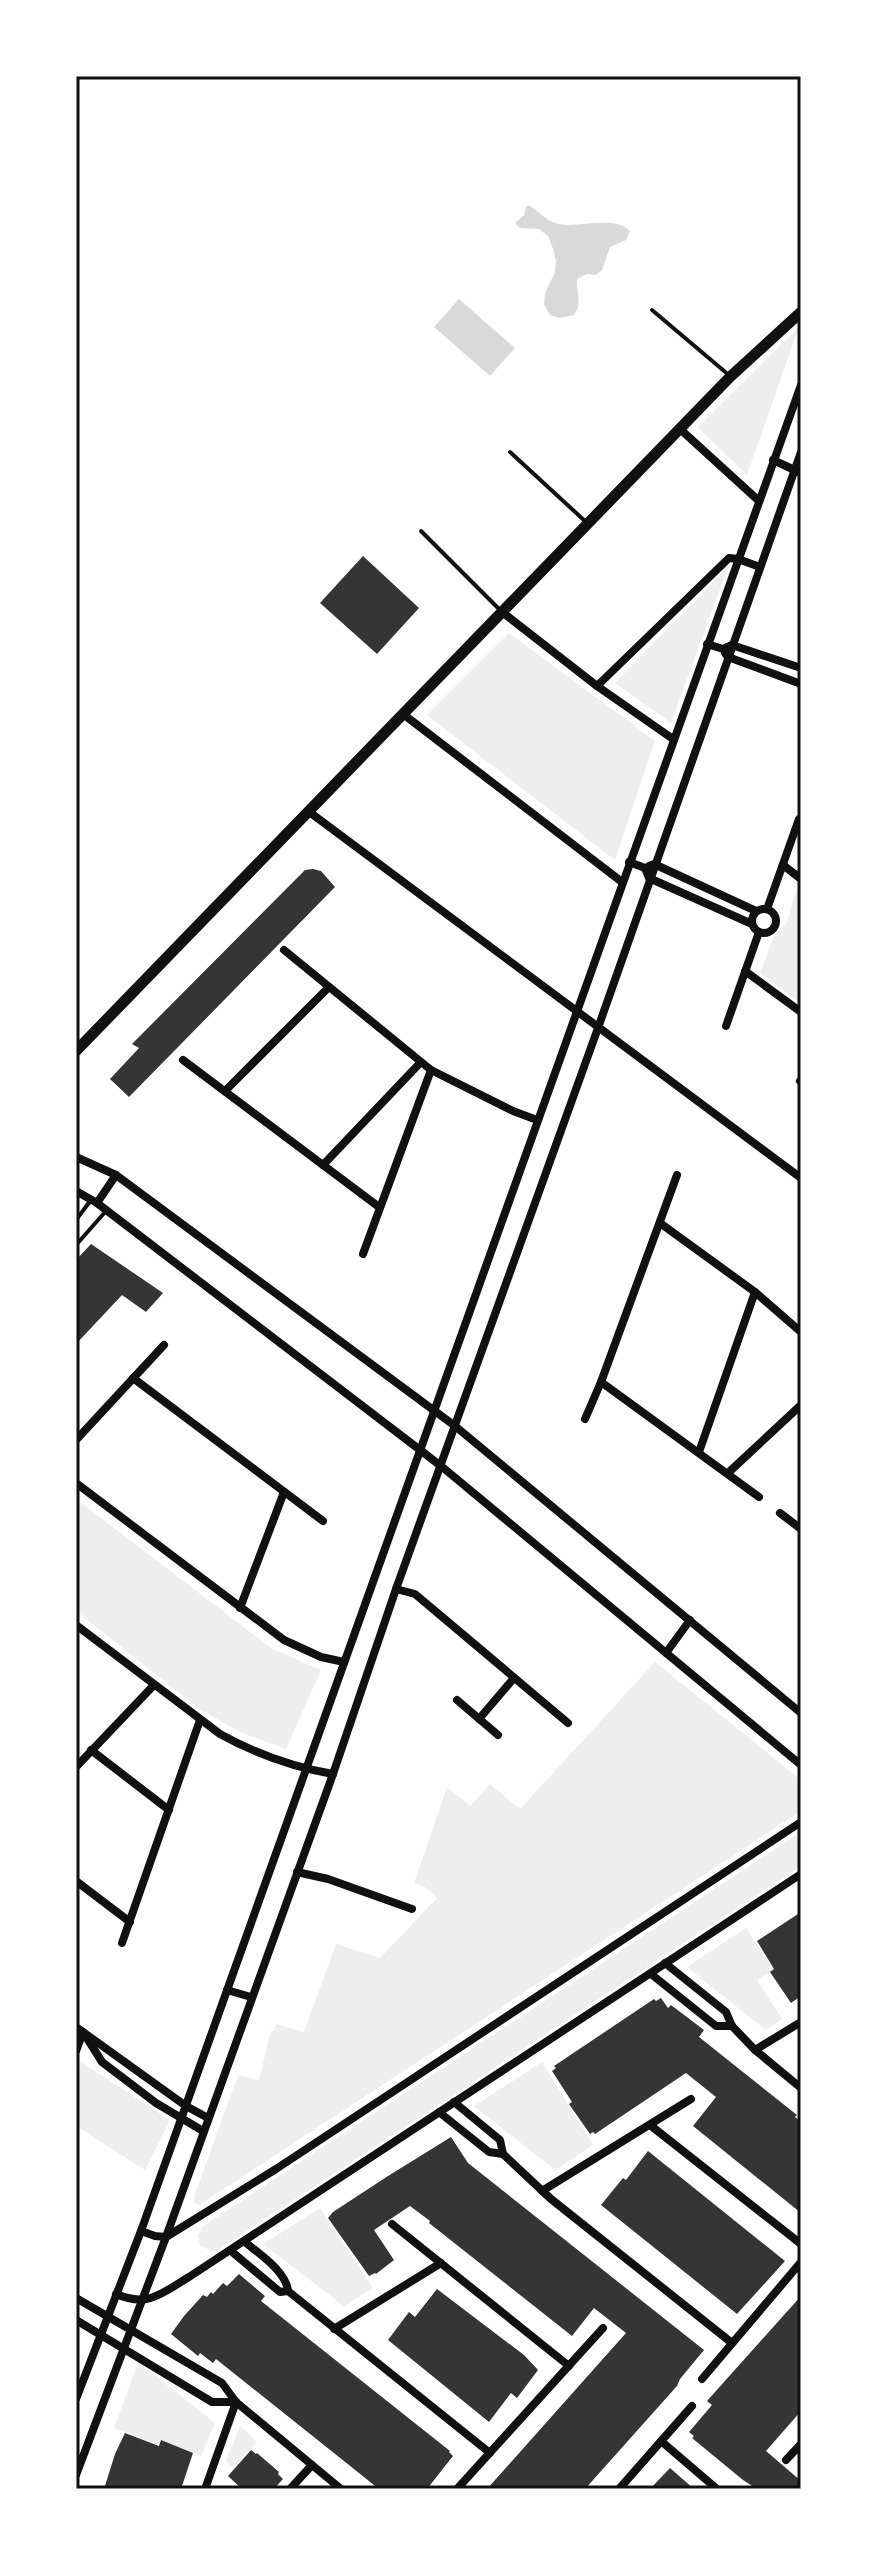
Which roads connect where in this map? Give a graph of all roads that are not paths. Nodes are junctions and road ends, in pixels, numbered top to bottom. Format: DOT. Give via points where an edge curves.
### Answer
graph roads {
  1 [pos="652,310"];
  2 [pos="801,312"];
  3 [pos="730,377"];
  4 [pos="801,385"];
  5 [pos="680,429"];
  6 [pos="510,452"];
  7 [pos="801,452"];
  8 [pos="773,460"];
  9 [pos="798,472"];
  10 [pos="759,501"];
  11 [pos="588,524"];
  12 [pos="421,531"];
  13 [pos="738,559"];
  14 [pos="760,567"];
  15 [pos="502,612"];
  16 [pos="707,644"];
  17 [pos="728,650"];
  18 [pos="801,668"];
  19 [pos="801,684"];
  20 [pos="597,686"];
  21 [pos="403,714"];
  22 [pos="673,739"];
  23 [pos="308,811"];
  24 [pos="799,819"];
  25 [pos="629,862"];
  26 [pos="783,865"];
  27 [pos="650,866"];
  28 [pos="649,878"];
  29 [pos="801,879"];
  30 [pos="622,882"];
  31 [pos="767,909"];
  32 [pos="756,911"];
  33 [pos="755,928"];
  34 [pos="284,950"];
  35 [pos="745,971"];
  36 [pos="329,987"];
  37 [pos="575,1011"];
  38 [pos="801,1012"];
  39 [pos="726,1026"];
  40 [pos="598,1028"];
  41 [pos="76,1051"];
  42 [pos="183,1060"];
  43 [pos="420,1063"];
  44 [pos="431,1070"];
  45 [pos="225,1091"];
  46 [pos="537,1120"];
  47 [pos="76,1157"];
  48 [pos="323,1165"];
  49 [pos="116,1175"];
  50 [pos="677,1175"];
  51 [pos="801,1178"];
  52 [pos="76,1191"];
  53 [pos="94,1201"];
  54 [pos="379,1207"];
  55 [pos="107,1210"];
  56 [pos="76,1220"];
  57 [pos="660,1223"];
  58 [pos="76,1245"];
  59 [pos="363,1254"];
  60 [pos="755,1292"];
  61 [pos="801,1332"];
  62 [pos="164,1345"];
  63 [pos="133,1378"];
  64 [pos="601,1382"];
  65 [pos="801,1405"];
  66 [pos="435,1411"];
  67 [pos="585,1419"];
  68 [pos="455,1426"];
  69 [pos="76,1440"];
  70 [pos="421,1450"];
  71 [pos="699,1452"];
  72 [pos="441,1466"];
  73 [pos="728,1473"];
  74 [pos="76,1483"];
  75 [pos="284,1492"];
  76 [pos="759,1497"];
  77 [pos="780,1513"];
  78 [pos="323,1521"];
  79 [pos="801,1529"];
  80 [pos="396,1589"];
  81 [pos="240,1608"];
  82 [pos="690,1620"];
  83 [pos="76,1625"];
  84 [pos="666,1653"];
  85 [pos="344,1662"];
  86 [pos="514,1678"];
  87 [pos="154,1685"];
  88 [pos="457,1700"];
  89 [pos="801,1713"];
  90 [pos="479,1719"];
  91 [pos="200,1720"];
  92 [pos="568,1723"];
  93 [pos="498,1735"];
  94 [pos="91,1750"];
  95 [pos="801,1765"];
  96 [pos="76,1767"];
  97 [pos="306,1769"];
  98 [pos="333,1774"];
  99 [pos="169,1810"];
  100 [pos="801,1822"];
  101 [pos="297,1872"];
  102 [pos="801,1874"];
  103 [pos="76,1881"];
  104 [pos="412,1909"];
  105 [pos="130,1922"];
  106 [pos="122,1943"];
  107 [pos="665,1963"];
  108 [pos="651,1974"];
  109 [pos="227,1990"];
  110 [pos="251,1997"];
  111 [pos="801,2022"];
  112 [pos="732,2026"];
  113 [pos="80,2030"];
  114 [pos="755,2050"];
  115 [pos="76,2051"];
  116 [pos="801,2088"];
  117 [pos="691,2099"];
  118 [pos="454,2102"];
  119 [pos="186,2106"];
  120 [pos="439,2112"];
  121 [pos="181,2118"];
  122 [pos="208,2118"];
  123 [pos="650,2125"];
  124 [pos="203,2131"];
  125 [pos="503,2154"];
  126 [pos="542,2191"];
  127 [pos="392,2224"];
  128 [pos="141,2231"];
  129 [pos="166,2237"];
  130 [pos="245,2242"];
  131 [pos="801,2244"];
  132 [pos="231,2251"];
  133 [pos="801,2262"];
  134 [pos="441,2263"];
  135 [pos="288,2291"];
  136 [pos="116,2294"];
  137 [pos="76,2298"];
  138 [pos="141,2302"];
  139 [pos="108,2316"];
  140 [pos="76,2320"];
  141 [pos="603,2328"];
  142 [pos="131,2329"];
  143 [pos="334,2329"];
  144 [pos="101,2335"];
  145 [pos="732,2343"];
  146 [pos="124,2348"];
  147 [pos="569,2366"];
  148 [pos="702,2379"];
  149 [pos="76,2399"];
  150 [pos="236,2402"];
  151 [pos="692,2406"];
  152 [pos="661,2441"];
  153 [pos="801,2444"];
  154 [pos="490,2453"];
  155 [pos="786,2460"];
  156 [pos="312,2465"];
  157 [pos="76,2475"];
  158 [pos="205,2489"];
  159 [pos="290,2489"];
  160 [pos="341,2489"];
  161 [pos="457,2489"];
  162 [pos="619,2489"];
  163 [pos="717,2489"];
  1 -- 3 [label="lane"];
  2 -- 3 [label="street"];
  3 -- 5 [label="street"];
  4 -- 8 [label="street"];
  5 -- 10 [label="street"];
  5 -- 11 [label="street"];
  6 -- 11 [label="lane"];
  7 -- 9 [label="street"];
  8 -- 9 [label="street"];
  8 -- 10 [label="street"];
  9 -- 14 [label="street"];
  10 -- 13 [label="street"];
  11 -- 15 [label="street"];
  12 -- 15 [label="lane"];
  13 -- 14 [label="street"];
  13 -- 16 [label="street"];
  13 -- 20 [label="street" via="729,558"];
  14 -- 17 [label="street"];
  15 -- 20 [label="street"];
  15 -- 21 [label="street"];
  16 -- 17 [label="street"];
  16 -- 22 [label="street"];
  17 -- 18 [label="street"];
  17 -- 19 [label="street"];
  17 -- 27 [label="street"];
  20 -- 22 [label="street"];
  21 -- 23 [label="street"];
  21 -- 30 [label="street"];
  22 -- 25 [label="street"];
  23 -- 37 [label="street"];
  23 -- 41 [label="street"];
  24 -- 26 [label="street"];
  25 -- 27 [label="street"];
  25 -- 30 [label="street"];
  26 -- 29 [label="street"];
  26 -- 31 [label="street"];
  27 -- 28 [label="street"];
  27 -- 32 [label="street"];
  28 -- 33 [label="street"];
  28 -- 40 [label="street"];
  30 -- 37 [label="street"];
  31 -- 32 [label="street"];
  31 -- 33 [label="street" via="775,925 770,932"];
  32 -- 33 [label="street"];
  33 -- 35 [label="street"];
  34 -- 36 [label="street"];
  35 -- 38 [label="street"];
  35 -- 39 [label="street"];
  36 -- 43 [label="street"];
  36 -- 45 [label="street"];
  37 -- 40 [label="street"];
  37 -- 46 [label="street"];
  40 -- 51 [label="street"];
  40 -- 68 [label="street"];
  42 -- 45 [label="street"];
  43 -- 44 [label="street"];
  43 -- 48 [label="street"];
  44 -- 46 [label="street"];
  44 -- 54 [label="street"];
  45 -- 48 [label="street"];
  46 -- 66 [label="street"];
  47 -- 49 [label="street"];
  48 -- 54 [label="street"];
  49 -- 53 [label="street"];
  49 -- 66 [label="street"];
  50 -- 57 [label="street"];
  52 -- 53 [label="street"];
  53 -- 55 [label="street"];
  53 -- 56 [label="lane"];
  54 -- 59 [label="street"];
  55 -- 58 [label="lane"];
  55 -- 70 [label="street"];
  57 -- 60 [label="street"];
  57 -- 64 [label="street"];
  60 -- 61 [label="street"];
  60 -- 71 [label="street"];
  62 -- 63 [label="street"];
  63 -- 69 [label="street"];
  63 -- 75 [label="street"];
  64 -- 67 [label="street"];
  64 -- 71 [label="street"];
  65 -- 73 [label="street"];
  66 -- 68 [label="street"];
  66 -- 70 [label="street"];
  68 -- 72 [label="street"];
  68 -- 82 [label="street"];
  70 -- 72 [label="street"];
  70 -- 85 [label="street"];
  71 -- 73 [label="street"];
  72 -- 80 [label="street"];
  72 -- 84 [label="street"];
  73 -- 76 [label="street"];
  74 -- 81 [label="street"];
  75 -- 78 [label="street"];
  75 -- 81 [label="street"];
  77 -- 79 [label="street"];
  80 -- 86 [label="street" via="415,1594"];
  80 -- 98 [label="street"];
  81 -- 85 [label="street" via="298,1648"];
  82 -- 84 [label="street"];
  82 -- 89 [label="street"];
  83 -- 87 [label="street"];
  84 -- 95 [label="street"];
  85 -- 97 [label="street"];
  86 -- 90 [label="street"];
  86 -- 92 [label="street"];
  87 -- 91 [label="street"];
  87 -- 94 [label="street"];
  88 -- 90 [label="street"];
  90 -- 93 [label="street"];
  91 -- 97 [label="street" via="241,1746"];
  91 -- 99 [label="street"];
  94 -- 96 [label="street"];
  94 -- 99 [label="street"];
  97 -- 98 [label="street"];
  97 -- 109 [label="street"];
  98 -- 101 [label="street"];
  99 -- 105 [label="street"];
  100 -- 129 [label="street"];
  101 -- 104 [label="street"];
  101 -- 110 [label="street"];
  102 -- 107 [label="street"];
  103 -- 105 [label="street"];
  105 -- 106 [label="street"];
  107 -- 108 [label="street"];
  107 -- 112 [label="street" via="726,2012"];
  108 -- 112 [label="street" via="716,2026"];
  108 -- 118 [label="street"];
  109 -- 110 [label="street"];
  109 -- 119 [label="street"];
  110 -- 122 [label="street"];
  111 -- 114 [label="street"];
  112 -- 114 [label="street"];
  113 -- 115 [label="street"];
  113 -- 119 [label="street"];
  113 -- 121 [label="street" via="102,2062"];
  114 -- 116 [label="street"];
  117 -- 123 [label="street"];
  118 -- 120 [label="street"];
  118 -- 125 [label="street" via="500,2140"];
  119 -- 121 [label="street"];
  119 -- 122 [label="street"];
  120 -- 125 [label="street" via="489,2152"];
  120 -- 130 [label="street"];
  121 -- 124 [label="street"];
  121 -- 128 [label="street"];
  122 -- 124 [label="street"];
  123 -- 126 [label="street"];
  123 -- 131 [label="street"];
  124 -- 129 [label="street"];
  125 -- 126 [label="street"];
  126 -- 145 [label="street"];
  127 -- 134 [label="street"];
  128 -- 129 [label="street"];
  128 -- 136 [label="street"];
  129 -- 138 [label="street"];
  130 -- 132 [label="street"];
  130 -- 135 [label="street" via="273,2266"];
  132 -- 135 [label="street" via="280,2292"];
  132 -- 138 [label="street"];
  133 -- 145 [label="street"];
  134 -- 143 [label="street"];
  134 -- 147 [label="street"];
  135 -- 143 [label="street"];
  136 -- 138 [label="street"];
  136 -- 139 [label="street"];
  137 -- 139 [label="street"];
  138 -- 142 [label="street"];
  139 -- 142 [label="street"];
  139 -- 144 [label="street"];
  140 -- 144 [label="street"];
  141 -- 147 [label="street"];
  142 -- 146 [label="street"];
  142 -- 150 [label="street" via="222,2383"];
  143 -- 154 [label="street"];
  144 -- 146 [label="street"];
  144 -- 149 [label="street"];
  145 -- 148 [label="street"];
  146 -- 150 [label="street" via="212,2402"];
  146 -- 157 [label="street"];
  147 -- 154 [label="street"];
  150 -- 156 [label="street"];
  150 -- 158 [label="street"];
  151 -- 152 [label="street"];
  152 -- 162 [label="street"];
  152 -- 163 [label="street"];
  153 -- 155 [label="street"];
  154 -- 161 [label="street"];
  156 -- 159 [label="street"];
  156 -- 160 [label="street"];
}
